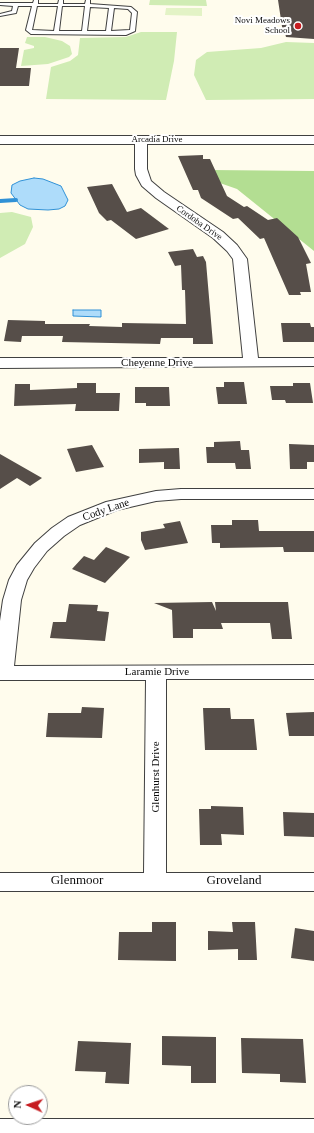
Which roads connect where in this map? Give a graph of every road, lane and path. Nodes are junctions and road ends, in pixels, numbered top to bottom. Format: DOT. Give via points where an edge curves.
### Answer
graph roads {
  1 [pos="9,2"];
  2 [pos="35,2"];
  3 [pos="60,2"];
  4 [pos="88,2"];
  5 [pos="0,4"];
  6 [pos="16,5"];
  7 [pos="112,6"];
  8 [pos="0,15"];
  9 [pos="56,33"];
  10 [pos="84,33"];
  11 [pos="108,33"];
  12 [pos="0,140"];
  13 [pos="141,140"];
  14 [pos="314,140"];
  15 [pos="250,362"];
  16 [pos="314,362"];
  17 [pos="0,363"];
  18 [pos="314,494"];
  19 [pos="156,672"];
  20 [pos="314,672"];
  21 [pos="2,673"];
  22 [pos="155,881"];
  23 [pos="0,882"];
  24 [pos="314,882"];
  25 [pos="0,1132"];
  26 [pos="314,1132"];
  1 -- 5 [label="lane"];
  1 -- 6 [label="lane"];
  2 -- 3 [label="lane"];
  2 -- 6 [label="lane"];
  2 -- 9 [label="lane" via="29,30"];
  3 -- 4 [label="lane"];
  3 -- 9 [label="lane"];
  4 -- 7 [label="lane"];
  4 -- 10 [label="lane"];
  6 -- 8 [label="lane" via="14,12"];
  7 -- 11 [label="lane"];
  7 -- 11 [label="lane" via="133,10 132,31"];
  9 -- 10 [label="lane"];
  10 -- 11 [label="lane"];
  12 -- 13 [label="street, Arcadia Drive"];
  13 -- 14 [label="street, Arcadia Drive"];
  13 -- 15 [label="street, Cordoba Drive" via="141,169 146,183 218,236 240,259"];
  15 -- 16 [label="street, Cheyenne Drive"];
  15 -- 17 [label="street, Cheyenne Drive"];
  18 -- 21 [label="street, Cody Lane" via="156,496 112,506 74,521 41,547 26,565 18,580 12,600"];
  19 -- 20 [label="street, Laramie Drive"];
  19 -- 21 [label="street, Laramie Drive"];
  19 -- 22 [label="street, Glenhurst Drive"];
  22 -- 23 [label="street, Glenmoor"];
  22 -- 24 [label="street, Groveland"];
  25 -- 26 [label="street"];
}
